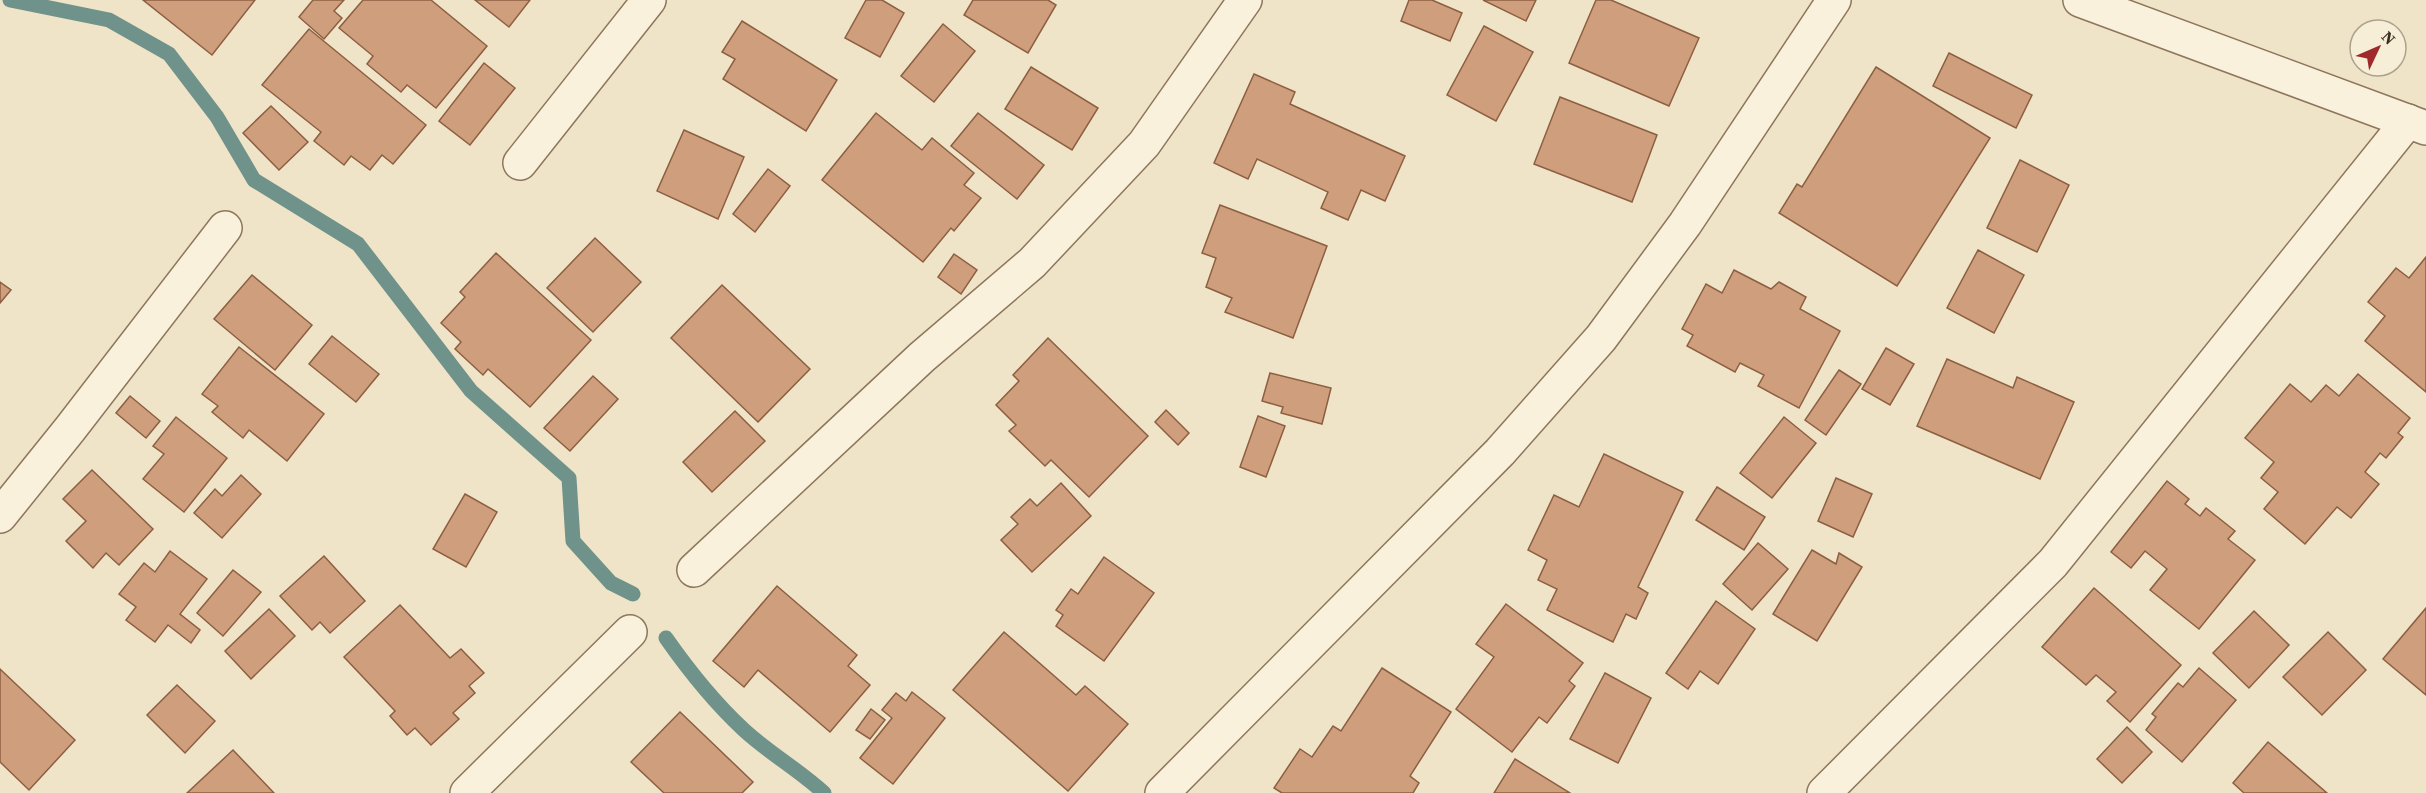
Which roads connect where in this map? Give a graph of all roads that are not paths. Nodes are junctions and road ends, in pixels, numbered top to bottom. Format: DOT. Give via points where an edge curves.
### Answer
graph roads {
  1 [pos="649,0"];
  2 [pos="1245,0"];
  3 [pos="1834,0"];
  4 [pos="2080,0"];
  5 [pos="2417,125"];
  6 [pos="520,163"];
  7 [pos="225,228"];
  8 [pos="0,516"];
  9 [pos="694,570"];
  10 [pos="630,632"];
  11 [pos="467,793"];
  12 [pos="1162,793"];
  13 [pos="1824,793"];
  1 -- 6 [label="street"];
  2 -- 9 [label="street" via="1144,144 1032,263 922,357"];
  3 -- 12 [label="street" via="1685,224 1601,338 1500,452"];
  4 -- 5 [label="street"];
  5 -- 13 [label="street" via="2053,563"];
  7 -- 8 [label="street"];
  10 -- 11 [label="street"];
}
